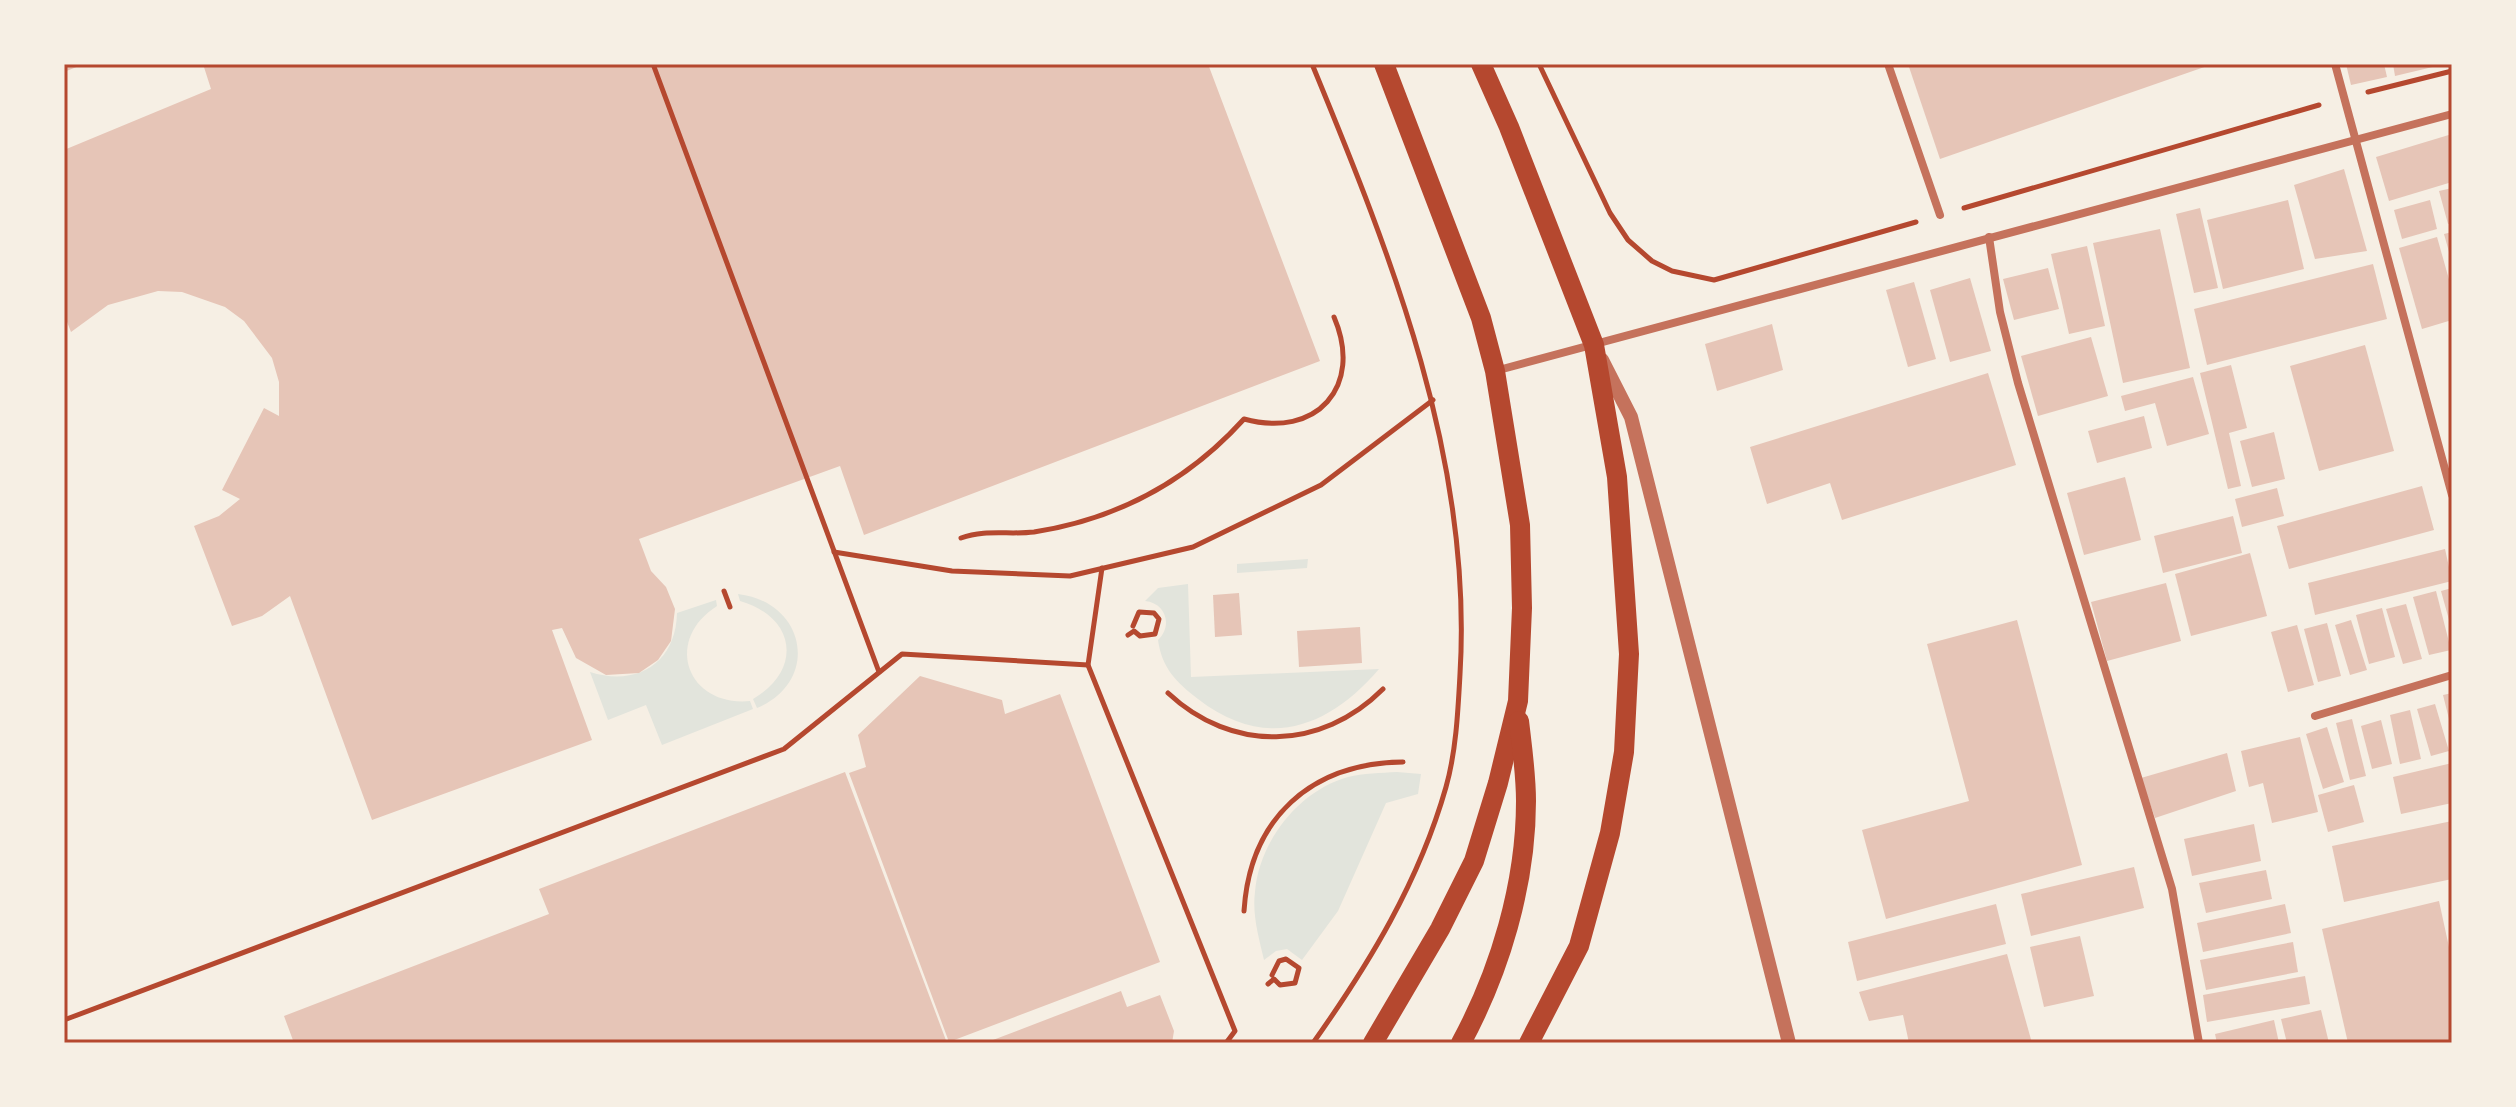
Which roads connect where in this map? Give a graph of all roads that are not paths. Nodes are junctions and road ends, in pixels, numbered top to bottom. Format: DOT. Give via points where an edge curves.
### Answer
graph roads {
  1 [pos="1384,64"];
  2 [pos="1481,64"];
  3 [pos="1888,64"];
  4 [pos="2335,64"];
  5 [pos="2452,114"];
  6 [pos="2358,139"];
  7 [pos="1940,215"];
  8 [pos="1989,237"];
  9 [pos="1594,345"];
  10 [pos="1495,371"];
  11 [pos="2452,495"];
  12 [pos="2452,675"];
  13 [pos="1518,701"];
  14 [pos="2315,716"];
  15 [pos="1373,1043"];
  16 [pos="1461,1043"];
  17 [pos="1529,1043"];
  18 [pos="1789,1043"];
  19 [pos="2199,1043"];
  1 -- 10 [label="main road" via="1481,318"];
  2 -- 9 [label="main road"];
  3 -- 7 [label="street"];
  4 -- 6 [label="street"];
  5 -- 6 [label="street"];
  6 -- 8 [label="street"];
  6 -- 11 [label="street"];
  8 -- 9 [label="street"];
  8 -- 19 [label="street" via="2018,383 2172,889"];
  9 -- 10 [label="street"];
  9 -- 17 [label="main road" via="1617,477 1629,654 1624,752 1610,833 1579,946"];
  9 -- 18 [label="street" via="1631,417"];
  10 -- 13 [label="main road" via="1520,525"];
  12 -- 14 [label="street"];
  13 -- 15 [label="main road" via="1474,861"];
  13 -- 16 [label="main road" via="1526,801 1517,888 1487,996"];
}
